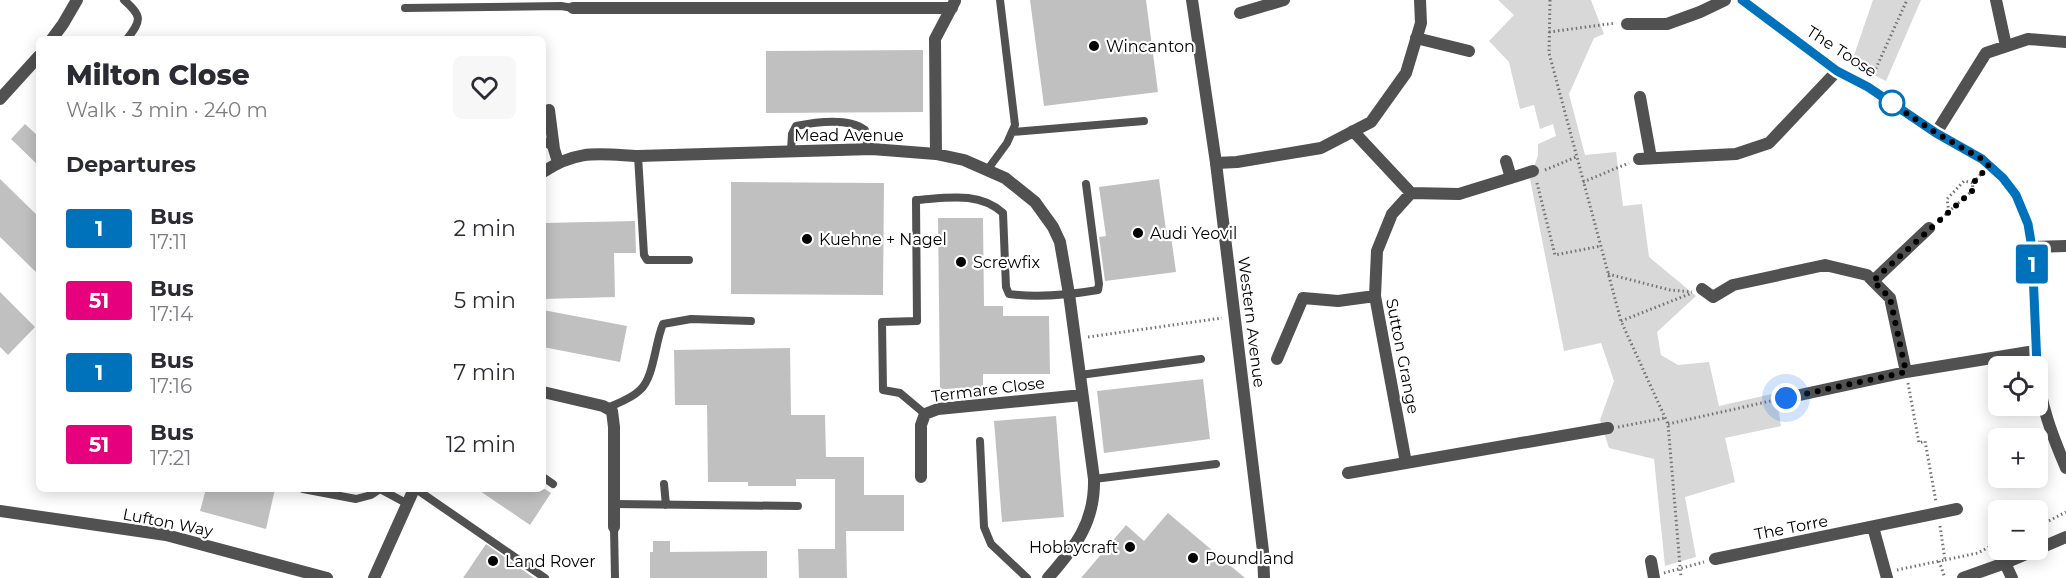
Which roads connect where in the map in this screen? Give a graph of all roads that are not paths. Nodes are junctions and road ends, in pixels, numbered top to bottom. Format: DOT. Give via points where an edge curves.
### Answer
graph roads {
  1 [pos="77,0"];
  2 [pos="124,0"];
  3 [pos="1000,0"];
  4 [pos="1192,0"];
  5 [pos="1284,0"];
  6 [pos="1420,0"];
  7 [pos="1725,0"];
  8 [pos="1742,0"];
  9 [pos="1996,0"];
  10 [pos="1269,2"];
  11 [pos="953,4"];
  12 [pos="405,8"];
  13 [pos="573,8"];
  14 [pos="1240,13"];
  15 [pos="1627,24"];
  16 [pos="54,36"];
  17 [pos="129,36"];
  18 [pos="1416,38"];
  19 [pos="2066,42"];
  20 [pos="2006,46"];
  21 [pos="1469,51"];
  22 [pos="36,62"];
  23 [pos="1837,71"];
  24 [pos="1640,97"];
  25 [pos="0,99"];
  26 [pos="549,110"];
  27 [pos="1143,121"];
  28 [pos="1353,131"];
  29 [pos="1012,132"];
  30 [pos="1936,133"];
  31 [pos="546,142"];
  32 [pos="554,149"];
  33 [pos="867,149"];
  34 [pos="791,151"];
  35 [pos="936,154"];
  36 [pos="638,156"];
  37 [pos="1506,161"];
  38 [pos="558,162"];
  39 [pos="1215,163"];
  40 [pos="988,169"];
  41 [pos="546,170"];
  42 [pos="1533,171"];
  43 [pos="1511,178"];
  44 [pos="1086,184"];
  45 [pos="1411,193"];
  46 [pos="1929,228"];
  47 [pos="2066,246"];
  48 [pos="2032,248"];
  49 [pos="689,260"];
  50 [pos="1873,281"];
  51 [pos="1702,289"];
  52 [pos="1069,294"];
  53 [pos="1375,296"];
  54 [pos="751,321"];
  55 [pos="2036,351"];
  56 [pos="2036,356"];
  57 [pos="1201,359"];
  58 [pos="1277,359"];
  59 [pos="1906,372"];
  60 [pos="1080,375"];
  61 [pos="546,395"];
  62 [pos="1082,395"];
  63 [pos="1786,398"];
  64 [pos="607,408"];
  65 [pos="925,414"];
  66 [pos="2045,416"];
  67 [pos="1608,428"];
  68 [pos="980,441"];
  69 [pos="1406,463"];
  70 [pos="1216,464"];
  71 [pos="2066,468"];
  72 [pos="1348,473"];
  73 [pos="921,477"];
  74 [pos="546,479"];
  75 [pos="1094,479"];
  76 [pos="553,484"];
  77 [pos="664,484"];
  78 [pos="319,492"];
  79 [pos="376,492"];
  80 [pos="386,492"];
  81 [pos="413,492"];
  82 [pos="419,492"];
  83 [pos="406,503"];
  84 [pos="614,504"];
  85 [pos="666,505"];
  86 [pos="798,506"];
  87 [pos="1957,509"];
  88 [pos="0,511"];
  89 [pos="614,527"];
  90 [pos="1873,528"];
  91 [pos="2066,537"];
  92 [pos="1713,545"];
  93 [pos="1651,561"];
  94 [pos="2005,563"];
  95 [pos="1886,575"];
  96 [pos="1654,577"];
  97 [pos="327,578"];
  98 [pos="374,578"];
  99 [pos="545,578"];
  100 [pos="615,578"];
  101 [pos="1027,578"];
  102 [pos="1048,578"];
  103 [pos="1264,578"];
  104 [pos="1640,578"];
  105 [pos="1963,578"];
  106 [pos="2012,578"];
  1 -- 16 [label="street"];
  2 -- 17 [label="lane" via="137,11 139,20"];
  3 -- 29 [label="lane" via="1015,117"];
  4 -- 39 [label="street, Western Avenue"];
  5 -- 10 [label="street"];
  6 -- 18 [label="street" via="1421,23"];
  7 -- 15 [label="street" via="1667,24"];
  8 -- 23 [label="street, The Toose"];
  9 -- 20 [label="street"];
  10 -- 14 [label="street"];
  11 -- 13 [label="street"];
  11 -- 35 [label="street" via="935,39"];
  12 -- 13 [label="lane"];
  18 -- 21 [label="street"];
  18 -- 28 [label="street" via="1406,73 1371,123"];
  19 -- 20 [label="street" via="2028,39"];
  20 -- 30 [label="street" via="1986,53"];
  22 -- 25 [label="street"];
  23 -- 24 [label="street" via="1769,143 1736,154 1645,159"];
  23 -- 30 [label="street, The Toose"];
  26 -- 32 [label="street"];
  27 -- 29 [label="lane"];
  28 -- 39 [label="street" via="1321,148"];
  28 -- 45 [label="street"];
  29 -- 40 [label="lane"];
  30 -- 48 [label="street, The Toose" via="1982,159 2003,178 2016,195 2028,224"];
  31 -- 32 [label="lane"];
  32 -- 38 [label="street"];
  33 -- 34 [label="street, Mead Avenue"];
  33 -- 34 [label="lane" via="865,130 858,125 828,123 796,126"];
  33 -- 35 [label="street, Mead Avenue"];
  34 -- 36 [label="street, Mead Avenue"];
  35 -- 40 [label="street, Mead Avenue"];
  36 -- 38 [label="street, Mead Avenue" via="577,155"];
  36 -- 49 [label="lane" via="644,255 647,260"];
  37 -- 43 [label="street"];
  38 -- 41 [label="street, Mead Avenue"];
  39 -- 103 [label="street, Western Avenue"];
  40 -- 52 [label="street, Mead Avenue" via="1035,202 1053,227 1060,242"];
  42 -- 43 [label="street"];
  43 -- 45 [label="street" via="1459,194"];
  44 -- 52 [label="lane" via="1099,284 1098,290"];
  45 -- 53 [label="street, Sutton Grange" via="1392,214 1377,251"];
  46 -- 50 [label="street"];
  47 -- 48 [label="street"];
  48 -- 55 [label="street, The Toose"];
  50 -- 51 [label="street" via="1867,275 1825,265 1733,285 1713,297"];
  50 -- 59 [label="street" via="1890,298"];
  52 -- 60 [label="street, Mead Avenue"];
  52 -- 65 [label="lane" via="1009,294 1003,213 993,204 978,198 916,200 917,321 882,322 883,390 900,393"];
  53 -- 58 [label="street" via="1338,301 1303,298"];
  53 -- 69 [label="street, Sutton Grange"];
  54 -- 64 [label="lane" via="691,319 663,324 648,381 641,390"];
  55 -- 56 [label="street, The Toose"];
  55 -- 59 [label="street"];
  57 -- 60 [label="lane"];
  59 -- 63 [label="street"];
  60 -- 62 [label="street, Mead Avenue"];
  61 -- 64 [label="street"];
  62 -- 65 [label="street, Termare Close" via="938,409"];
  62 -- 75 [label="street, Mead Avenue"];
  64 -- 84 [label="street" via="612,411 614,427"];
  65 -- 73 [label="street, Termare Close" via="921,425"];
  66 -- 71 [label="street, The Toose"];
  67 -- 69 [label="street"];
  68 -- 101 [label="lane" via="984,527 991,544"];
  69 -- 72 [label="street"];
  70 -- 75 [label="lane"];
  74 -- 76 [label="lane"];
  75 -- 102 [label="street, Mead Avenue" via="1094,497 1077,544"];
  77 -- 85 [label="lane"];
  78 -- 79 [label="lane" via="356,499"];
  80 -- 83 [label="lane"];
  81 -- 83 [label="street"];
  82 -- 99 [label="lane"];
  83 -- 98 [label="street"];
  84 -- 85 [label="lane"];
  84 -- 89 [label="street"];
  85 -- 86 [label="lane"];
  87 -- 90 [label="street, The Torre"];
  88 -- 97 [label="street, Lufton Way" via="166,535"];
  89 -- 100 [label="lane"];
  90 -- 92 [label="street, The Torre" via="1716,562"];
  90 -- 95 [label="street"];
  91 -- 94 [label="street"];
  93 -- 96 [label="street"];
  94 -- 105 [label="street"];
  94 -- 106 [label="street"];
  96 -- 104 [label="street"];
}
